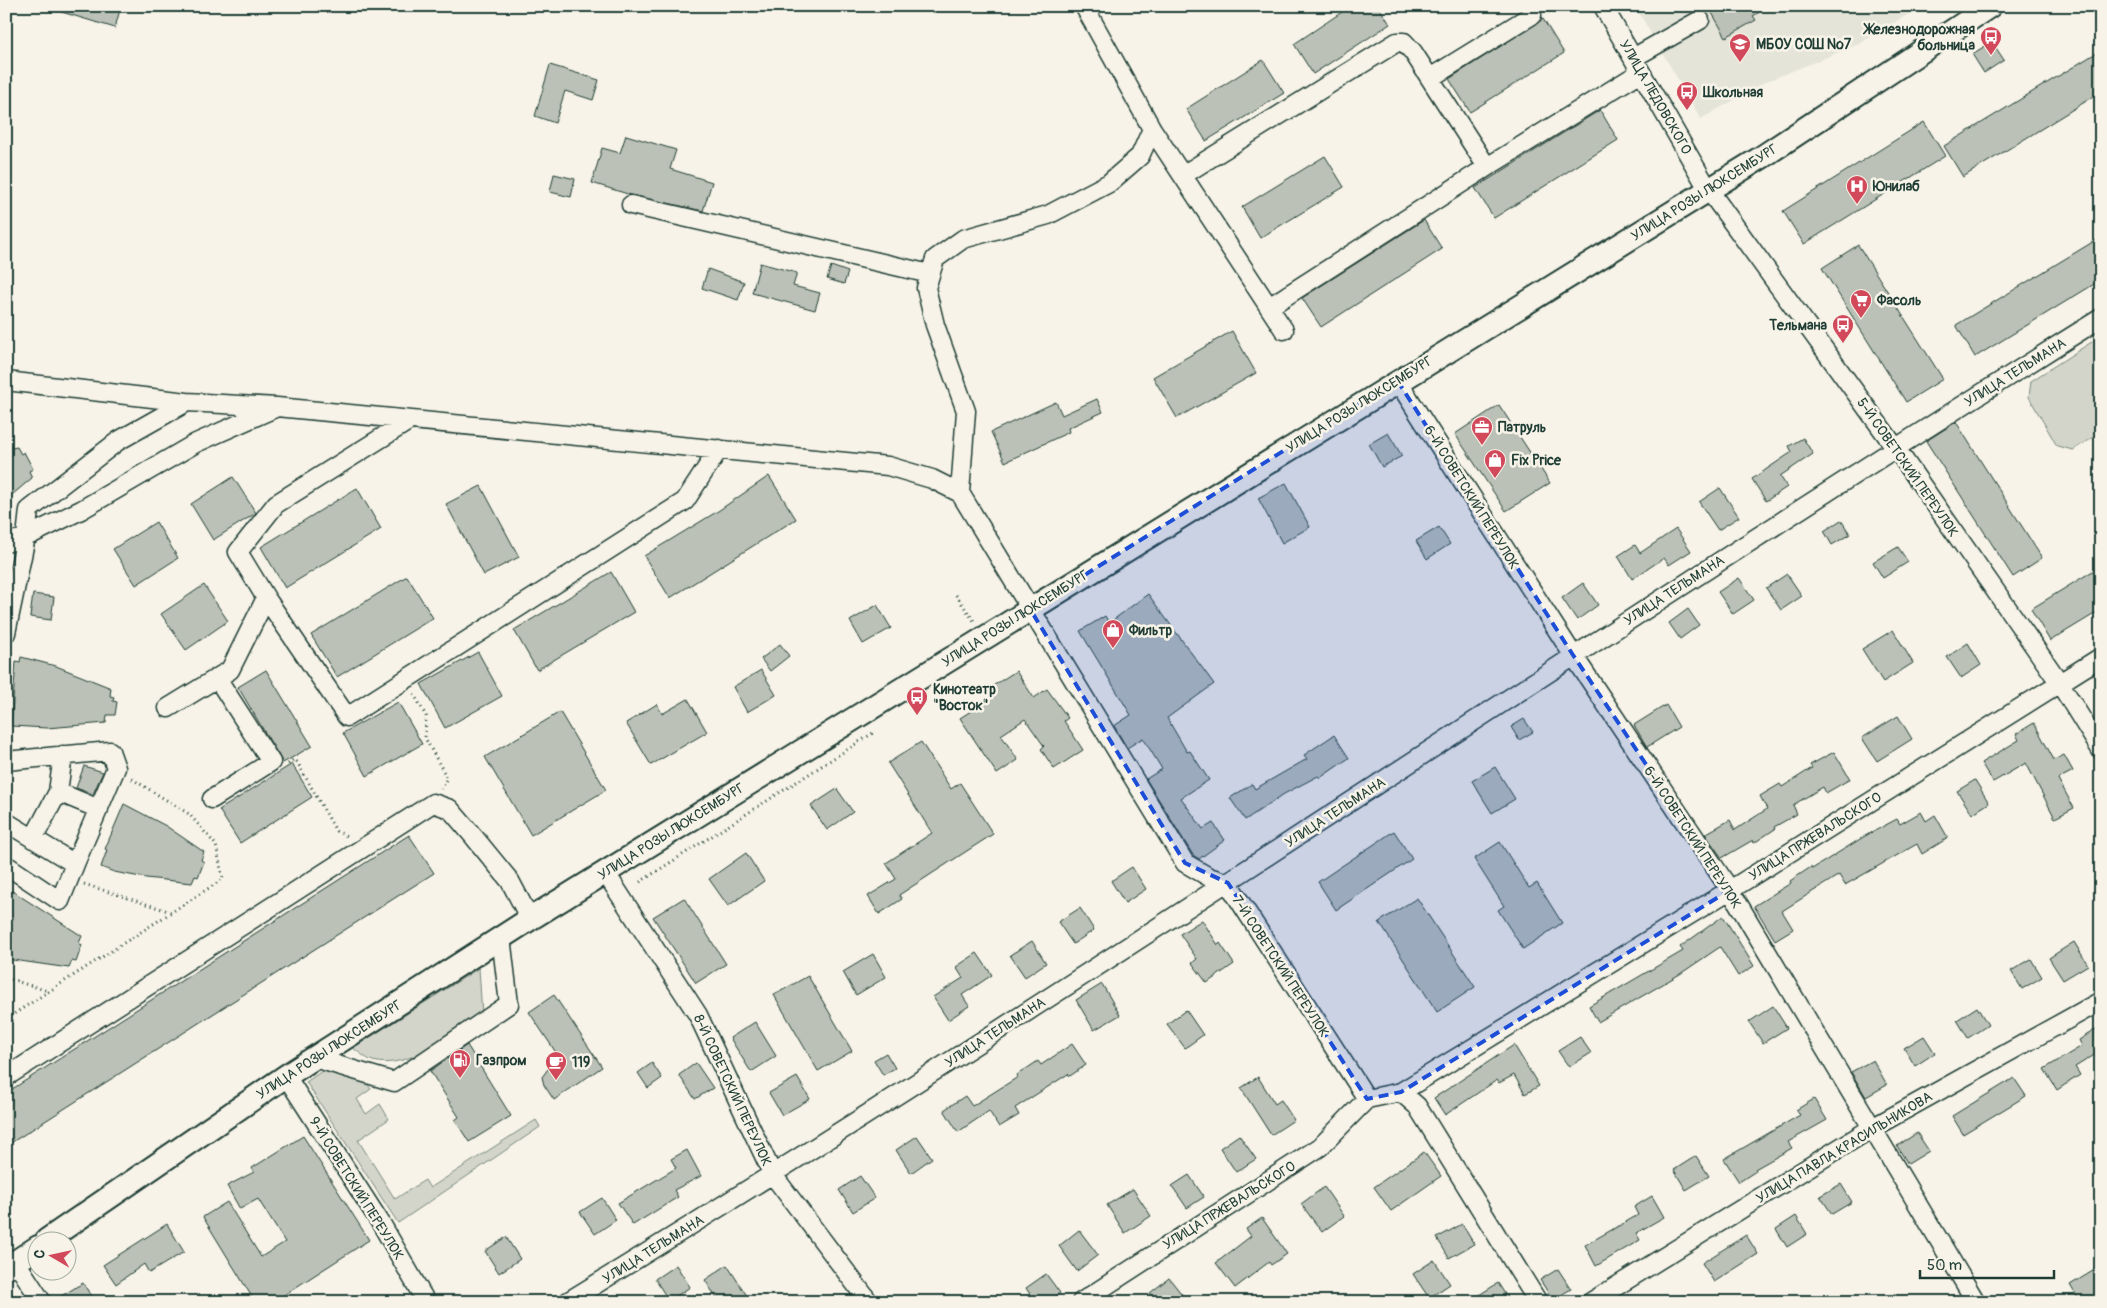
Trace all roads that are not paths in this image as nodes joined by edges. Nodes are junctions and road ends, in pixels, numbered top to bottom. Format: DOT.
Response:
graph roads {
  1 [pos="1084,6"];
  2 [pos="1603,6"];
  3 [pos="1990,6"];
  4 [pos="1532,15"];
  5 [pos="1700,20"];
  6 [pos="1637,65"];
  7 [pos="1430,78"];
  8 [pos="1152,129"];
  9 [pos="1487,167"];
  10 [pos="1183,175"];
  11 [pos="1708,189"];
  12 [pos="630,206"];
  13 [pos="930,274"];
  14 [pos="1269,307"];
  15 [pos="2101,318"];
  16 [pos="1284,330"];
  17 [pos="1397,380"];
  18 [pos="6,381"];
  19 [pos="187,402"];
  20 [pos="277,407"];
  21 [pos="410,420"];
  22 [pos="1895,447"];
  23 [pos="719,449"];
  24 [pos="960,493"];
  25 [pos="26,538"];
  26 [pos="6,543"];
  27 [pos="266,598"];
  28 [pos="1030,609"];
  29 [pos="6,633"];
  30 [pos="1573,656"];
  31 [pos="2101,657"];
  32 [pos="217,678"];
  33 [pos="2059,682"];
  34 [pos="168,708"];
  35 [pos="2101,750"];
  36 [pos="63,755"];
  37 [pos="6,762"];
  38 [pos="58,792"];
  39 [pos="212,799"];
  40 [pos="98,809"];
  41 [pos="6,822"];
  42 [pos="34,839"];
  43 [pos="6,865"];
  44 [pos="72,872"];
  45 [pos="605,872"];
  46 [pos="1228,883"];
  47 [pos="1730,890"];
  48 [pos="530,919"];
  49 [pos="501,937"];
  50 [pos="2101,1001"];
  51 [pos="314,1058"];
  52 [pos="286,1076"];
  53 [pos="6,1077"];
  54 [pos="1401,1092"];
  55 [pos="1367,1099"];
  56 [pos="1872,1128"];
  57 [pos="773,1175"];
  58 [pos="62,1230"];
  59 [pos="28,1254"];
  60 [pos="11,1265"];
  61 [pos="42,1302"];
  62 [pos="426,1302"];
  63 [pos="567,1302"];
  64 [pos="868,1302"];
  65 [pos="1081,1302"];
  66 [pos="1538,1302"];
  67 [pos="1591,1302"];
  68 [pos="1976,1302"];
  1 -- 8 [label="street"];
  2 -- 6 [label="street, УЛИЦА ЛЕДОВСКОГО"];
  3 -- 11 [label="main road, УЛИЦА РОЗЫ ЛЮКСЕМБУРГ"];
  4 -- 7 [label="street"];
  5 -- 6 [label="street"];
  6 -- 9 [label="street"];
  6 -- 11 [label="street, УЛИЦА ЛЕДОВСКОГО"];
  7 -- 9 [label="street"];
  7 -- 10 [label="street"];
  8 -- 10 [label="street"];
  8 -- 13 [label="street"];
  9 -- 14 [label="street"];
  10 -- 14 [label="street"];
  11 -- 17 [label="main road, УЛИЦА РОЗЫ ЛЮКСЕМБУРГ"];
  11 -- 22 [label="street, 5-Й СОВЕТСКИЙ ПЕРЕУЛОК"];
  12 -- 13 [label="street"];
  13 -- 24 [label="street"];
  14 -- 16 [label="street"];
  15 -- 22 [label="street, УЛИЦА ТЕЛЬМАНА"];
  17 -- 28 [label="main road, УЛИЦА РОЗЫ ЛЮКСЕМБУРГ"];
  17 -- 30 [label="street, 6-Й СОВЕТСКИЙ ПЕРЕУЛОК"];
  18 -- 19 [label="street"];
  19 -- 20 [label="street"];
  19 -- 25 [label="street"];
  20 -- 21 [label="street"];
  20 -- 25 [label="street"];
  21 -- 23 [label="street"];
  21 -- 27 [label="street"];
  22 -- 30 [label="street, УЛИЦА ТЕЛЬМАНА"];
  22 -- 33 [label="street, 5-Й СОВЕТСКИЙ ПЕРЕУЛОК"];
  23 -- 24 [label="street"];
  23 -- 27 [label="street"];
  24 -- 28 [label="street, 7-Й СОВЕТСКИЙ ПЕРЕУЛОК"];
  25 -- 26 [label="street"];
  25 -- 29 [label="street"];
  27 -- 32 [label="street"];
  28 -- 45 [label="main road, УЛИЦА РОЗЫ ЛЮКСЕМБУРГ"];
  28 -- 46 [label="street, 7-Й СОВЕТСКИЙ ПЕРЕУЛОК"];
  30 -- 46 [label="street, УЛИЦА ТЕЛЬМАНА"];
  30 -- 47 [label="street, 6-Й СОВЕТСКИЙ ПЕРЕУЛОК"];
  31 -- 33 [label="street, УЛИЦА ПРЖЕВАЛЬСКОГО"];
  32 -- 34 [label="street"];
  32 -- 39 [label="street"];
  33 -- 35 [label="street, 5-Й СОВЕТСКИЙ ПЕРЕУЛОК"];
  33 -- 47 [label="street, УЛИЦА ПРЖЕВАЛЬСКОГО"];
  36 -- 37 [label="street"];
  36 -- 38 [label="street"];
  36 -- 40 [label="street"];
  38 -- 40 [label="street"];
  38 -- 42 [label="street"];
  40 -- 44 [label="street"];
  41 -- 42 [label="street"];
  42 -- 44 [label="street"];
  43 -- 44 [label="street"];
  45 -- 48 [label="main road, УЛИЦА РОЗЫ ЛЮКСЕМБУРГ"];
  45 -- 57 [label="street, 8-Й СОВЕТСКИЙ ПЕРЕУЛОК"];
  46 -- 55 [label="street, 7-Й СОВЕТСКИЙ ПЕРЕУЛОК"];
  46 -- 57 [label="street, УЛИЦА ТЕЛЬМАНА"];
  47 -- 54 [label="street, УЛИЦА ПРЖЕВАЛЬСКОГО"];
  47 -- 56 [label="street, 6-Й СОВЕТСКИЙ ПЕРЕУЛОК"];
  48 -- 49 [label="main road, УЛИЦА РОЗЫ ЛЮКСЕМБУРГ"];
  48 -- 53 [label="street"];
  49 -- 51 [label="main road, УЛИЦА РОЗЫ ЛЮКСЕМБУРГ"];
  49 -- 51 [label="street"];
  50 -- 56 [label="street, УЛИЦА ПАВЛА КРАСИЛЬНИКОВА"];
  51 -- 52 [label="main road, УЛИЦА РОЗЫ ЛЮКСЕМБУРГ"];
  52 -- 58 [label="main road, УЛИЦА РОЗЫ ЛЮКСЕМБУРГ"];
  52 -- 62 [label="street, 9-Й СОВЕТСКИЙ ПЕРЕУЛОК"];
  54 -- 55 [label="street"];
  54 -- 66 [label="street"];
  55 -- 65 [label="street, УЛИЦА ПРЖЕВАЛЬСКОГО"];
  56 -- 67 [label="street, УЛИЦА ПАВЛА КРАСИЛЬНИКОВА"];
  56 -- 68 [label="street, 6-Й СОВЕТСКИЙ ПЕРЕУЛОК"];
  57 -- 63 [label="street, УЛИЦА ТЕЛЬМАНА"];
  57 -- 64 [label="street, 8-Й СОВЕТСКИЙ ПЕРЕУЛОК"];
  59 -- 60 [label="main road"];
  60 -- 61 [label="street"];
}
